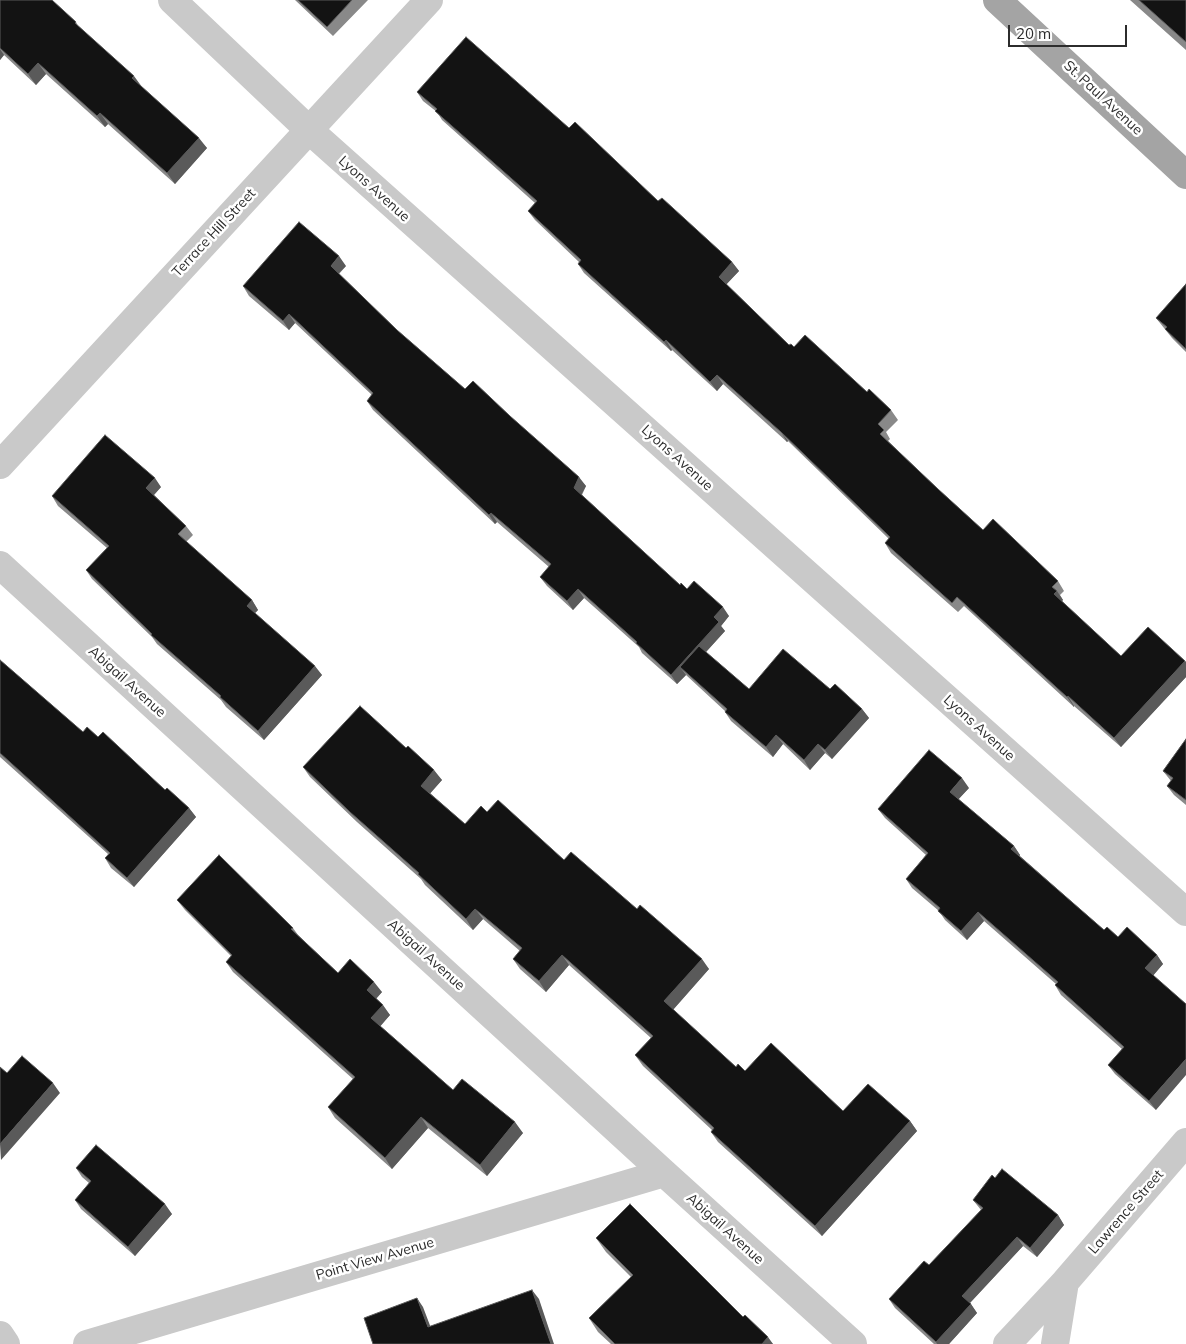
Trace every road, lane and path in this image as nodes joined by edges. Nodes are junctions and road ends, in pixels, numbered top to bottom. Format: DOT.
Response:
graph roads {
  1 [pos="172,0"];
  2 [pos="429,0"];
  3 [pos="997,0"];
  4 [pos="309,130"];
  5 [pos="1186,175"];
  6 [pos="0,465"];
  7 [pos="0,565"];
  8 [pos="1186,912"];
  9 [pos="1186,1142"];
  10 [pos="664,1173"];
  11 [pos="1065,1282"];
  12 [pos="0,1335"];
  13 [pos="6,1344"];
  14 [pos="87,1344"];
  15 [pos="853,1344"];
  16 [pos="1007,1344"];
  17 [pos="1055,1344"];
  1 -- 4 [label="street, Lyons Avenue"];
  2 -- 4 [label="street, Terrace Hill Street"];
  3 -- 5 [label="main road, St. Paul Avenue"];
  4 -- 6 [label="street, Terrace Hill Street"];
  4 -- 8 [label="street, Lyons Avenue"];
  7 -- 10 [label="street, Abigail Avenue"];
  9 -- 11 [label="street, Lawrence Street"];
  10 -- 14 [label="street, Point View Avenue"];
  10 -- 15 [label="street, Abigail Avenue"];
  11 -- 16 [label="street, Lawrence Street"];
  11 -- 17 [label="street"];
  12 -- 13 [label="street"];
}
